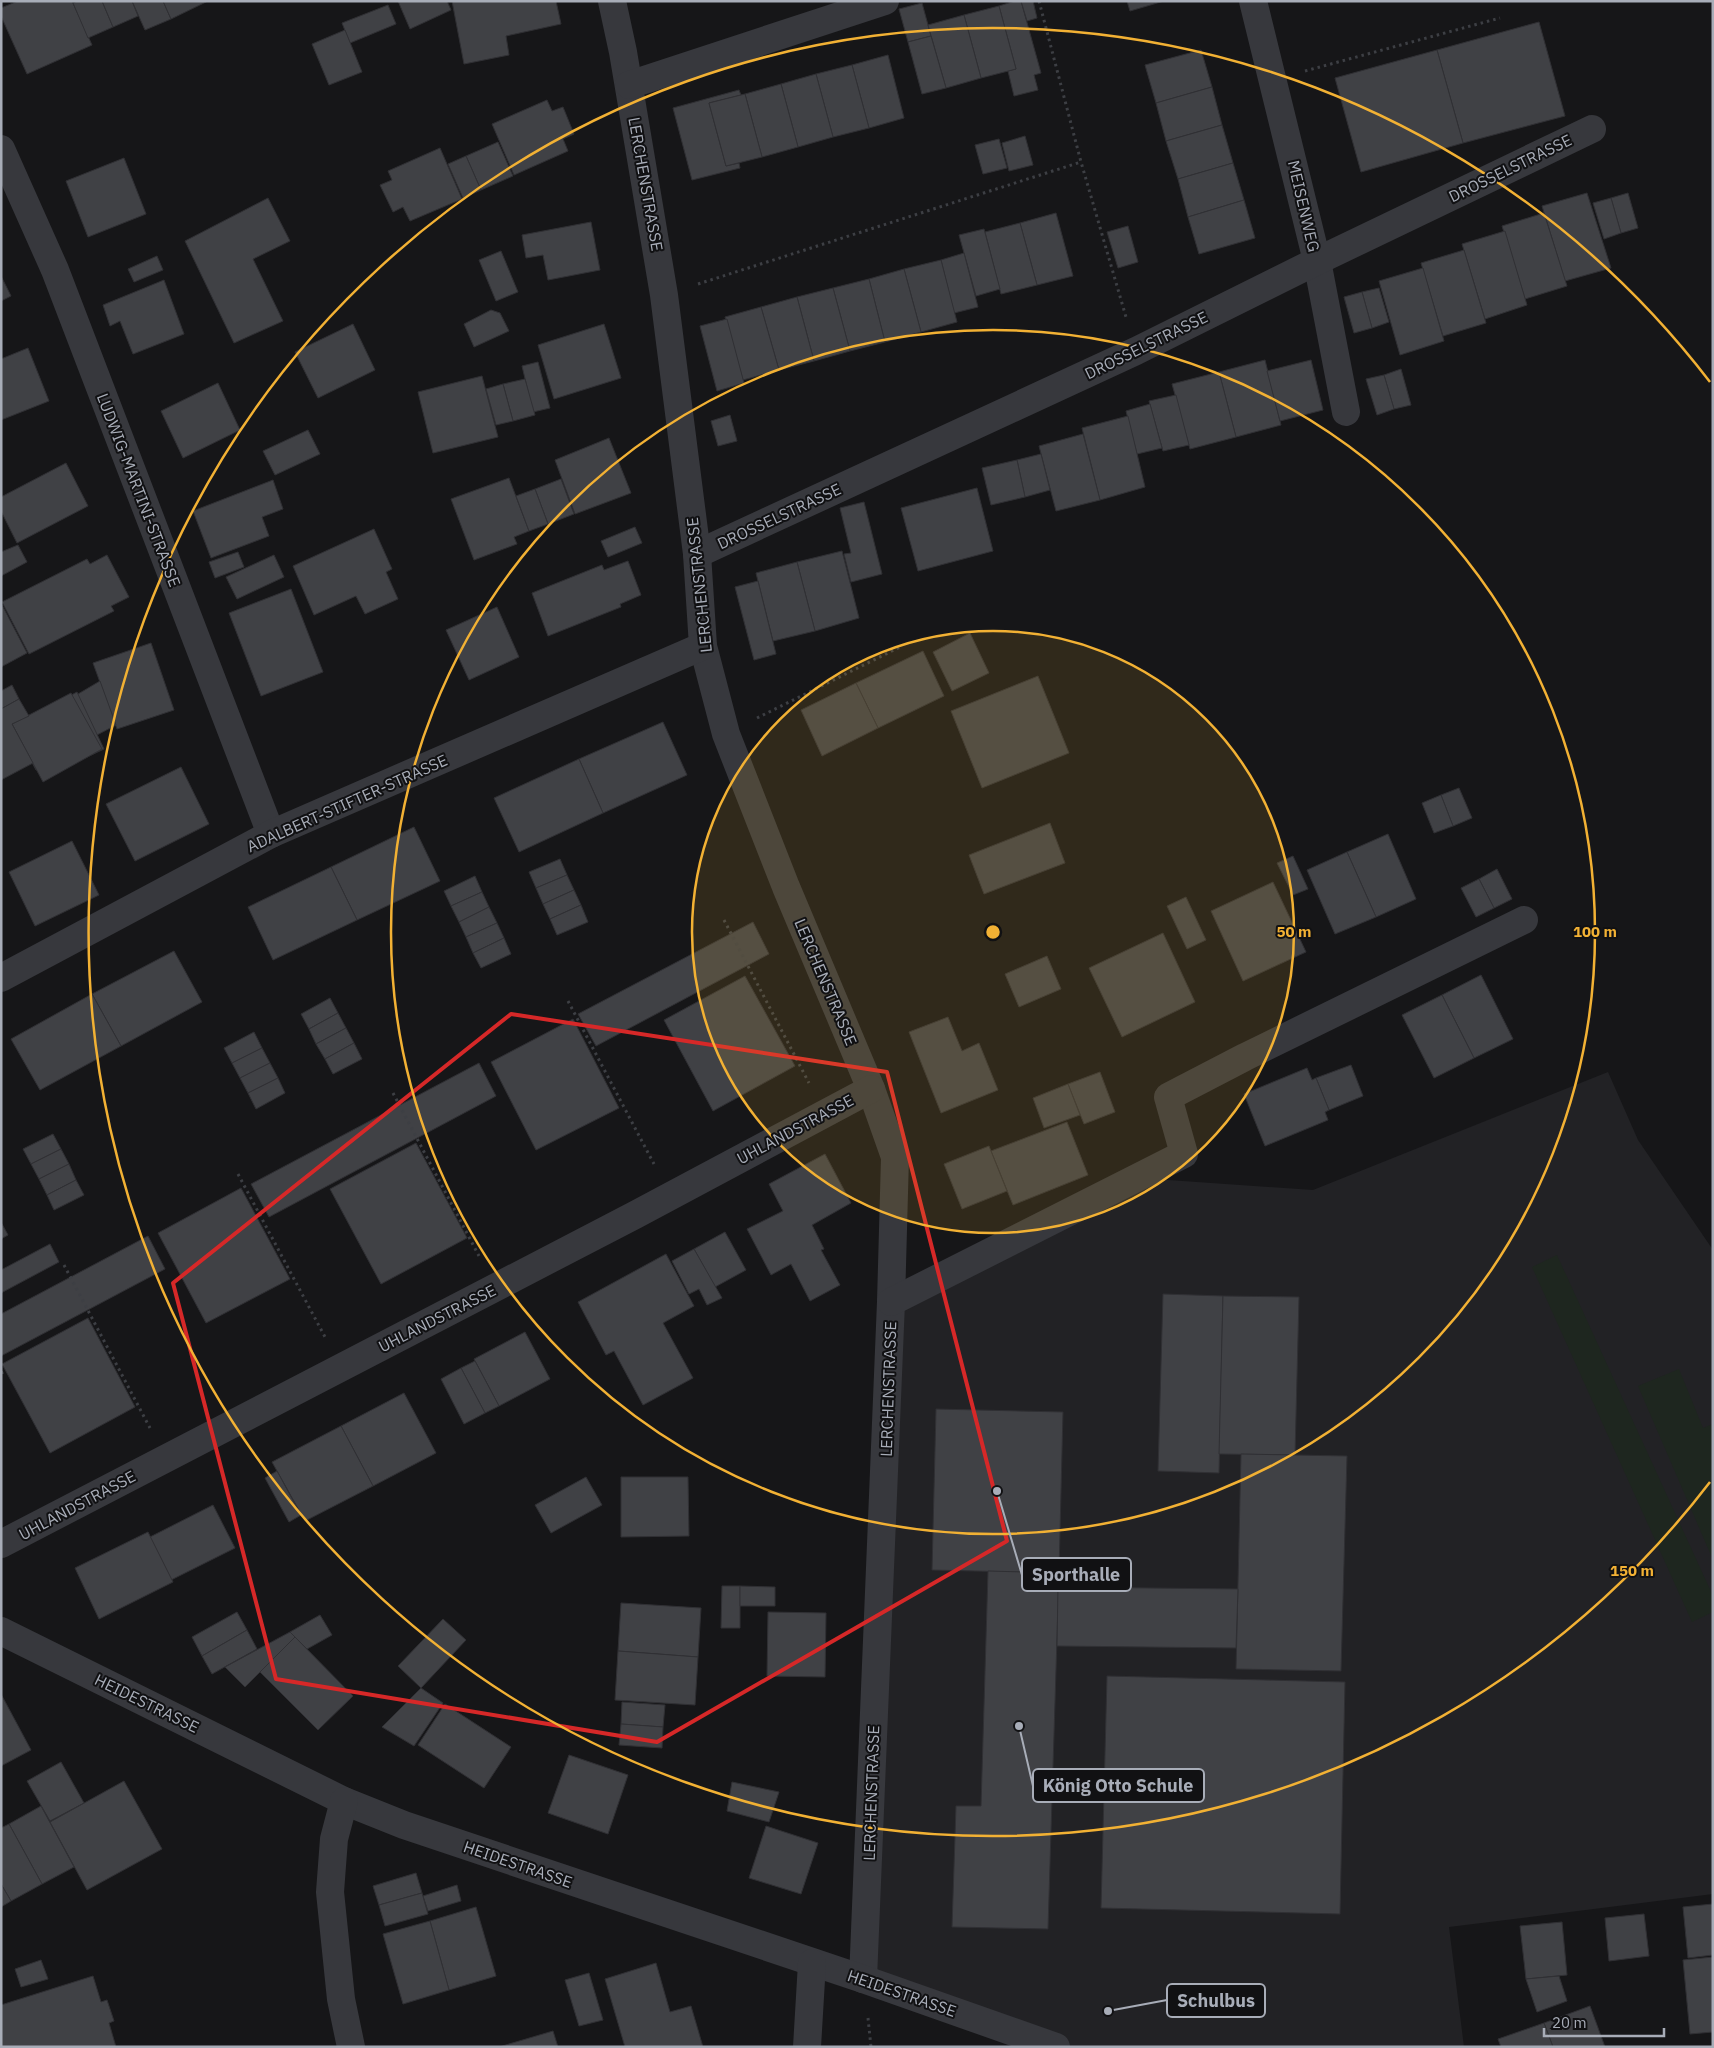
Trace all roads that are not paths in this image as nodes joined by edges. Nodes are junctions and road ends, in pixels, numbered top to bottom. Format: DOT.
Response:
graph roads {
  1 [pos="612,1"];
  2 [pos="886,1"];
  3 [pos="1253,1"];
  4 [pos="629,85"];
  5 [pos="1592,129"];
  6 [pos="1,149"];
  7 [pos="1317,261"];
  8 [pos="1346,412"];
  9 [pos="697,554"];
  10 [pos="702,646"];
  11 [pos="271,834"];
  12 [pos="1524,920"];
  13 [pos="1,978"];
  14 [pos="871,1089"];
  15 [pos="891,1302"];
  16 [pos="1,1544"];
  17 [pos="1,1630"];
  18 [pos="344,1801"];
  19 [pos="812,1963"];
  20 [pos="863,1979"];
  21 [pos="351,2047"];
  22 [pos="807,2047"];
  23 [pos="1056,2047"];
  1 -- 4 [label="street, LERCHENSTRASSE"];
  2 -- 4 [label="street"];
  3 -- 7 [label="street, MEISENWEG"];
  4 -- 9 [label="street, LERCHENSTRASSE"];
  5 -- 7 [label="street, DROSSELSTRASSE"];
  6 -- 11 [label="street, LUDWIG-MARTINI-STRASSE"];
  7 -- 8 [label="street, MEISENWEG"];
  7 -- 9 [label="street, DROSSELSTRASSE"];
  9 -- 10 [label="street, LERCHENSTRASSE"];
  10 -- 11 [label="street, ADALBERT-STIFTER-STRASSE"];
  10 -- 14 [label="street, LERCHENSTRASSE"];
  11 -- 13 [label="street, ADALBERT-STIFTER-STRASSE"];
  12 -- 15 [label="street"];
  14 -- 15 [label="street, LERCHENSTRASSE"];
  14 -- 16 [label="street, UHLANDSTRASSE"];
  15 -- 20 [label="street, LERCHENSTRASSE"];
  17 -- 18 [label="street, HEIDESTRASSE"];
  18 -- 19 [label="street, HEIDESTRASSE"];
  18 -- 21 [label="street"];
  19 -- 20 [label="street, HEIDESTRASSE"];
  19 -- 22 [label="street"];
  20 -- 23 [label="street, HEIDESTRASSE"];
}
